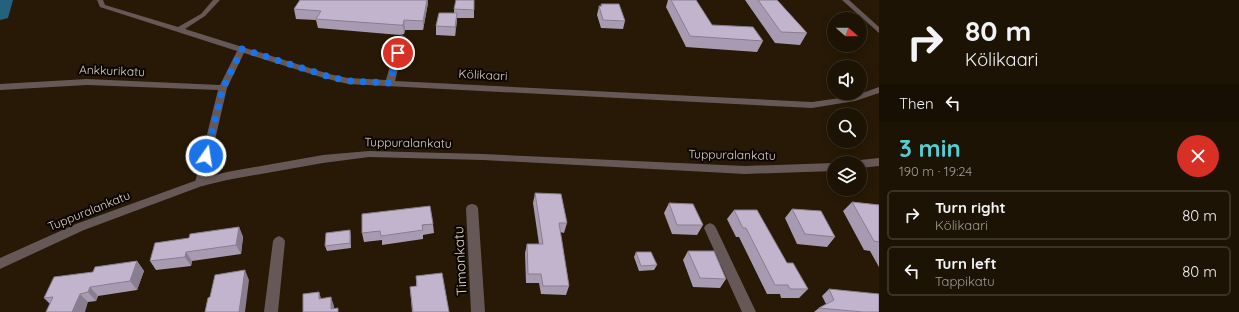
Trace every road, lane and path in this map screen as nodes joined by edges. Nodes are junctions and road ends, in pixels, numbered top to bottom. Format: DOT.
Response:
graph roads {
  1 [pos="100,0"];
  2 [pos="217,0"];
  3 [pos="845,0"];
  4 [pos="179,30"];
  5 [pos="879,32"];
  6 [pos="402,38"];
  7 [pos="242,49"];
  8 [pos="390,83"];
  9 [pos="0,87"];
  10 [pos="223,88"];
  11 [pos="879,90"];
  12 [pos="879,162"];
  13 [pos="867,163"];
  14 [pos="827,167"];
  15 [pos="200,183"];
  16 [pos="472,208"];
  17 [pos="710,228"];
  18 [pos="279,241"];
  19 [pos="0,264"];
  20 [pos="271,312"];
  21 [pos="478,312"];
  22 [pos="749,312"];
  1 -- 4 [label="street, Kölikaari"];
  2 -- 4 [label="street"];
  3 -- 5 [label="street"];
  4 -- 7 [label="street, Kölikaari"];
  6 -- 8 [label="street"];
  7 -- 8 [label="street, Kölikaari"];
  7 -- 10 [label="street"];
  8 -- 11 [label="street, Kölikaari"];
  9 -- 10 [label="street, Ankkurikatu"];
  10 -- 15 [label="street"];
  12 -- 13 [label="street"];
  14 -- 15 [label="street, Tuppuralankatu"];
  15 -- 19 [label="street, Tuppuralankatu"];
  16 -- 21 [label="street, Timonkatu"];
  17 -- 22 [label="street"];
  18 -- 20 [label="street"];
}
